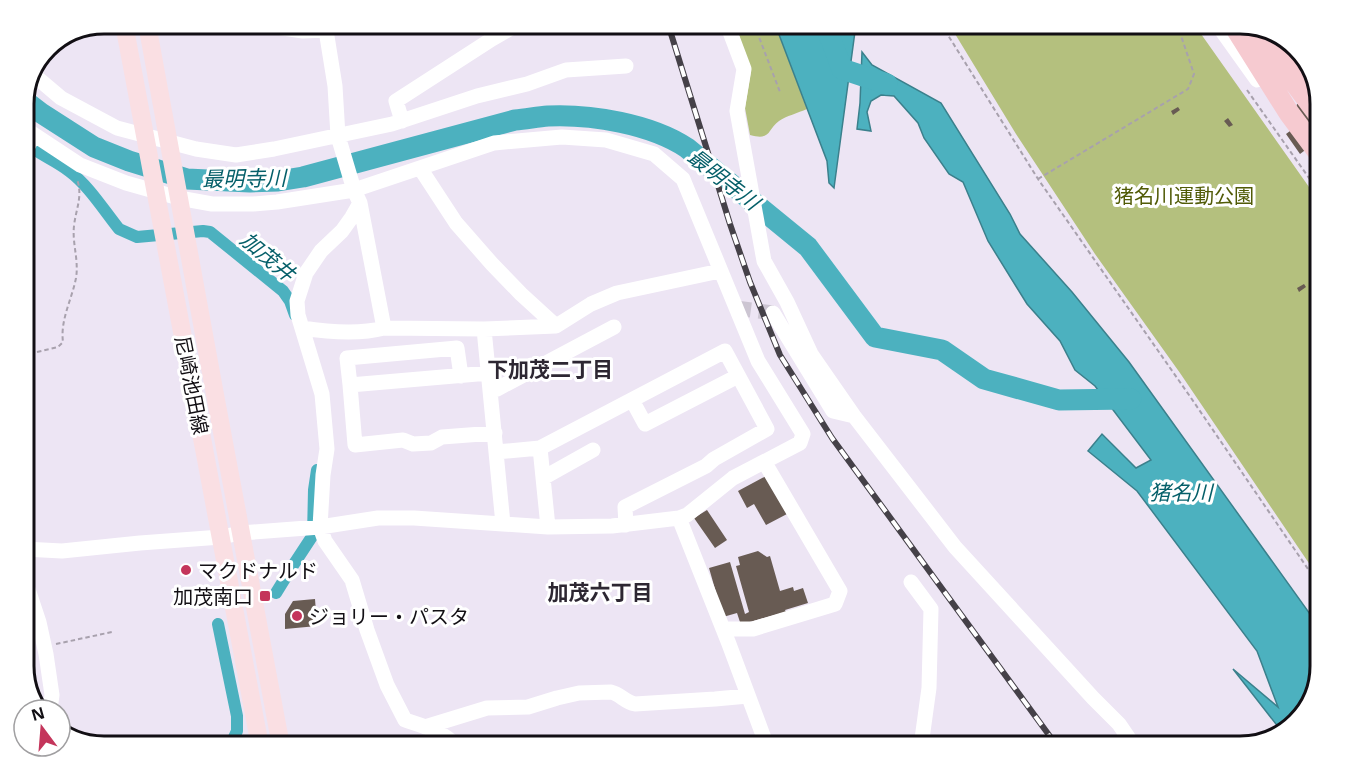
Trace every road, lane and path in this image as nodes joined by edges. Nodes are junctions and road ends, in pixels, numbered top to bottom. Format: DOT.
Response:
graph roads {
  1 [pos="126,35"];
  2 [pos="149,35"];
  3 [pos="326,35"];
  4 [pos="499,35"];
  5 [pos="731,35"];
  6 [pos="758,35"];
  7 [pos="948,35"];
  8 [pos="1181,35"];
  9 [pos="1225,35"];
  10 [pos="1240,35"];
  11 [pos="1261,38"];
  12 [pos="626,66"];
  13 [pos="40,80"];
  14 [pos="1308,88"];
  15 [pos="1247,91"];
  16 [pos="780,92"];
  17 [pos="1270,98"];
  18 [pos="1310,103"];
  19 [pos="1287,119"];
  20 [pos="402,121"];
  21 [pos="35,135"];
  22 [pos="146,138"];
  23 [pos="339,140"];
  24 [pos="170,144"];
  25 [pos="1310,146"];
  26 [pos="73,161"];
  27 [pos="420,168"];
  28 [pos="1038,179"];
  29 [pos="1310,180"];
  30 [pos="155,189"];
  31 [pos="355,193"];
  32 [pos="179,195"];
  33 [pos="720,271"];
  34 [pos="773,313"];
  35 [pos="556,326"];
  36 [pos="614,327"];
  37 [pos="302,328"];
  38 [pos="384,328"];
  39 [pos="484,329"];
  40 [pos="37,352"];
  41 [pos="758,361"];
  42 [pos="489,373"];
  43 [pos="737,374"];
  44 [pos="461,376"];
  45 [pos="350,385"];
  46 [pos="491,390"];
  47 [pos="632,400"];
  48 [pos="854,416"];
  49 [pos="495,433"];
  50 [pos="540,448"];
  51 [pos="593,450"];
  52 [pos="496,452"];
  53 [pos="765,463"];
  54 [pos="543,478"];
  55 [pos="679,518"];
  56 [pos="503,524"];
  57 [pos="626,525"];
  58 [pos="320,527"];
  59 [pos="548,527"];
  60 [pos="241,533"];
  61 [pos="221,537"];
  62 [pos="35,550"];
  63 [pos="1310,572"];
  64 [pos="910,582"];
  65 [pos="35,610"];
  66 [pos="723,629"];
  67 [pos="112,632"];
  68 [pos="44,646"];
  69 [pos="748,696"];
  70 [pos="52,698"];
  71 [pos="425,727"];
  72 [pos="259,736"];
  73 [pos="279,736"];
  74 [pos="445,736"];
  75 [pos="763,736"];
  76 [pos="922,736"];
  77 [pos="1127,736"];
  1 -- 22 [label="main road, 尼崎池田線"];
  2 -- 24 [label="main road, 尼崎池田線"];
  3 -- 23 [label="street"];
  4 -- 20 [label="street"];
  5 -- 48 [label="street"];
  6 -- 16 [label="path"];
  7 -- 28 [label="path"];
  8 -- 28 [label="path"];
  9 -- 17 [label="street"];
  10 -- 25 [label="highway"];
  11 -- 18 [label="highway"];
  12 -- 20 [label="street"];
  13 -- 22 [label="street"];
  14 -- 17 [label="street"];
  15 -- 29 [label="path"];
  17 -- 19 [label="street"];
  20 -- 23 [label="street"];
  21 -- 26 [label="street"];
  22 -- 24 [label="street"];
  22 -- 30 [label="main road, 尼崎池田線"];
  23 -- 24 [label="street"];
  23 -- 31 [label="street"];
  24 -- 32 [label="main road, 尼崎池田線"];
  26 -- 30 [label="street"];
  26 -- 40 [label="path"];
  27 -- 31 [label="street"];
  27 -- 33 [label="street"];
  27 -- 35 [label="street"];
  28 -- 63 [label="path"];
  30 -- 32 [label="street"];
  30 -- 61 [label="main road, 尼崎池田線"];
  31 -- 32 [label="street"];
  31 -- 37 [label="street"];
  31 -- 38 [label="street"];
  32 -- 60 [label="main road, 尼崎池田線"];
  33 -- 35 [label="street"];
  33 -- 41 [label="street"];
  34 -- 48 [label="street"];
  35 -- 39 [label="street"];
  36 -- 46 [label="street"];
  37 -- 38 [label="street"];
  37 -- 58 [label="street"];
  38 -- 39 [label="street"];
  39 -- 42 [label="street"];
  41 -- 43 [label="street"];
  41 -- 53 [label="street"];
  42 -- 44 [label="street"];
  42 -- 46 [label="street"];
  43 -- 47 [label="street"];
  43 -- 47 [label="street"];
  43 -- 57 [label="street"];
  44 -- 45 [label="street"];
  44 -- 45 [label="street"];
  45 -- 49 [label="street"];
  46 -- 49 [label="street"];
  47 -- 50 [label="street"];
  48 -- 77 [label="street"];
  49 -- 52 [label="street"];
  50 -- 52 [label="street"];
  50 -- 54 [label="street"];
  51 -- 54 [label="street"];
  52 -- 56 [label="street"];
  53 -- 55 [label="street"];
  53 -- 66 [label="street"];
  54 -- 59 [label="street"];
  55 -- 57 [label="street"];
  55 -- 66 [label="street"];
  56 -- 58 [label="street"];
  56 -- 59 [label="street"];
  57 -- 59 [label="street"];
  58 -- 60 [label="street"];
  58 -- 71 [label="street"];
  60 -- 61 [label="street"];
  60 -- 73 [label="main road, 尼崎池田線"];
  61 -- 62 [label="street"];
  61 -- 72 [label="main road, 尼崎池田線"];
  64 -- 76 [label="street"];
  65 -- 68 [label="street"];
  66 -- 69 [label="street"];
  67 -- 68 [label="path"];
  68 -- 70 [label="street"];
  69 -- 71 [label="street"];
  69 -- 75 [label="street"];
  71 -- 74 [label="street"];
}
